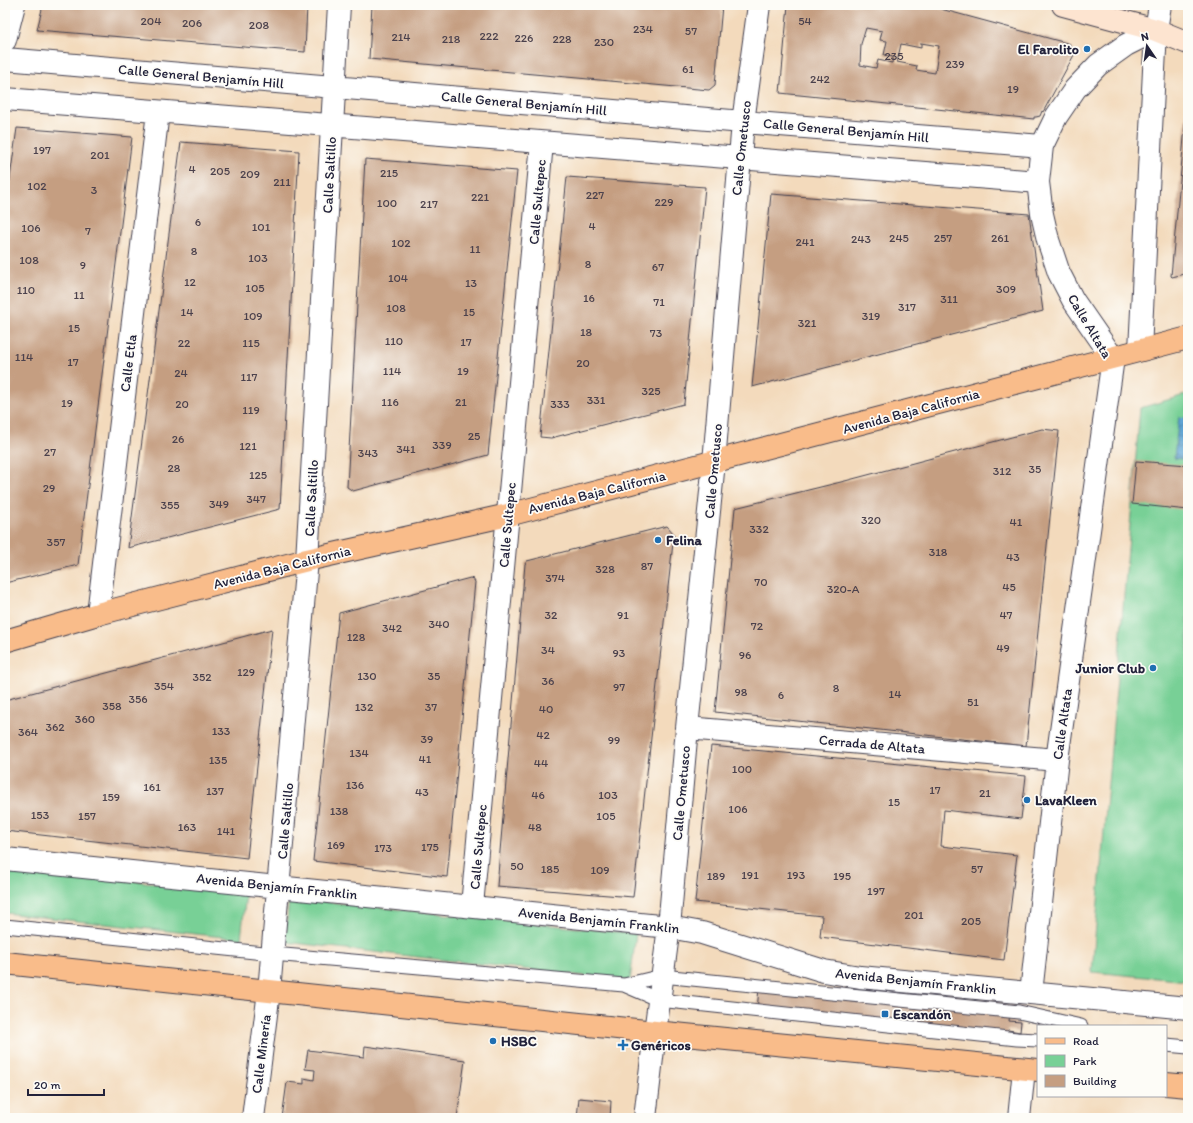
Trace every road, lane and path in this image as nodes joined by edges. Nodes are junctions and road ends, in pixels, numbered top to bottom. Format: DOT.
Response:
graph roads {
  1 [pos="14,5"];
  2 [pos="339,5"];
  3 [pos="759,5"];
  4 [pos="1063,5"];
  5 [pos="1160,5"];
  6 [pos="1156,30"];
  7 [pos="5,40"];
  8 [pos="1188,43"];
  9 [pos="5,60"];
  10 [pos="334,87"];
  11 [pos="5,99"];
  12 [pos="158,112"];
  13 [pos="743,122"];
  14 [pos="332,126"];
  15 [pos="542,143"];
  16 [pos="1042,146"];
  17 [pos="740,158"];
  18 [pos="1038,182"];
  19 [pos="1188,338"];
  20 [pos="1140,350"];
  21 [pos="1113,358"];
  22 [pos="714,462"];
  23 [pos="508,516"];
  24 [pos="307,560"];
  25 [pos="98,614"];
  26 [pos="5,641"];
  27 [pos="686,728"];
  28 [pos="1057,760"];
  29 [pos="5,859"];
  30 [pos="279,886"];
  31 [pos="472,906"];
  32 [pos="5,926"];
  33 [pos="669,927"];
  34 [pos="273,954"];
  35 [pos="5,963"];
  36 [pos="662,976"];
  37 [pos="624,985"];
  38 [pos="269,991"];
  39 [pos="1031,993"];
  40 [pos="659,1000"];
  41 [pos="1188,1008"];
  42 [pos="1076,1025"];
  43 [pos="655,1032"];
  44 [pos="1037,1040"];
  45 [pos="1167,1045"];
  46 [pos="1188,1047"];
  47 [pos="1031,1070"];
  48 [pos="1167,1084"];
  49 [pos="1188,1086"];
  50 [pos="253,1118"];
  51 [pos="645,1118"];
  52 [pos="1019,1118"];
  1 -- 7 [label="street"];
  2 -- 10 [label="street, Calle Saltillo"];
  3 -- 13 [label="street, Calle Ometusco"];
  4 -- 6 [label="main road"];
  5 -- 6 [label="street"];
  6 -- 8 [label="main road"];
  6 -- 16 [label="street, Calle Altata"];
  6 -- 20 [label="street"];
  9 -- 10 [label="street, Calle General Benjamín Hill"];
  10 -- 13 [label="street, Calle General Benjamín Hill"];
  10 -- 14 [label="street, Calle Saltillo"];
  11 -- 12 [label="street"];
  12 -- 14 [label="street"];
  12 -- 25 [label="street, Calle Etla"];
  13 -- 16 [label="street, Calle General Benjamín Hill"];
  13 -- 17 [label="street, Calle Ometusco"];
  14 -- 15 [label="street"];
  14 -- 24 [label="street, Calle Saltillo"];
  15 -- 17 [label="street"];
  15 -- 23 [label="street, Calle Sultepec"];
  16 -- 18 [label="street, Calle Altata"];
  17 -- 18 [label="street"];
  17 -- 22 [label="street, Calle Ometusco"];
  18 -- 21 [label="street, Calle Altata"];
  19 -- 20 [label="main road, Avenida Baja California"];
  20 -- 21 [label="main road, Avenida Baja California"];
  21 -- 22 [label="main road, Avenida Baja California"];
  21 -- 28 [label="street, Calle Altata"];
  22 -- 23 [label="main road, Avenida Baja California"];
  22 -- 27 [label="street, Calle Ometusco"];
  23 -- 24 [label="main road, Avenida Baja California"];
  23 -- 31 [label="street, Calle Sultepec"];
  24 -- 25 [label="main road, Avenida Baja California"];
  24 -- 30 [label="street, Calle Saltillo"];
  25 -- 26 [label="main road, Avenida Baja California"];
  27 -- 28 [label="street, Cerrada de Altata"];
  27 -- 33 [label="street, Calle Ometusco"];
  28 -- 39 [label="street, Calle Altata"];
  29 -- 30 [label="street, Avenida Benjamín Franklin"];
  30 -- 31 [label="street, Avenida Benjamín Franklin"];
  30 -- 34 [label="street, Calle Saltillo"];
  31 -- 33 [label="street, Avenida Benjamín Franklin"];
  32 -- 34 [label="lane"];
  33 -- 36 [label="street, Calle Ometusco"];
  33 -- 39 [label="street, Avenida Benjamín Franklin"];
  34 -- 37 [label="lane"];
  34 -- 38 [label="street, Calle Saltillo"];
  35 -- 38 [label="main road"];
  36 -- 37 [label="lane"];
  36 -- 40 [label="street, Calle Ometusco"];
  36 -- 42 [label="lane"];
  37 -- 40 [label="lane"];
  38 -- 43 [label="main road"];
  38 -- 50 [label="street, Calle Minería"];
  39 -- 41 [label="street, Avenida Benjamín Franklin"];
  40 -- 43 [label="street, Calle Ometusco"];
  40 -- 44 [label="lane"];
  43 -- 47 [label="main road"];
  43 -- 51 [label="street, Calle Ometusco"];
  45 -- 46 [label="lane"];
  47 -- 52 [label="street"];
  48 -- 49 [label="main road"];
}
